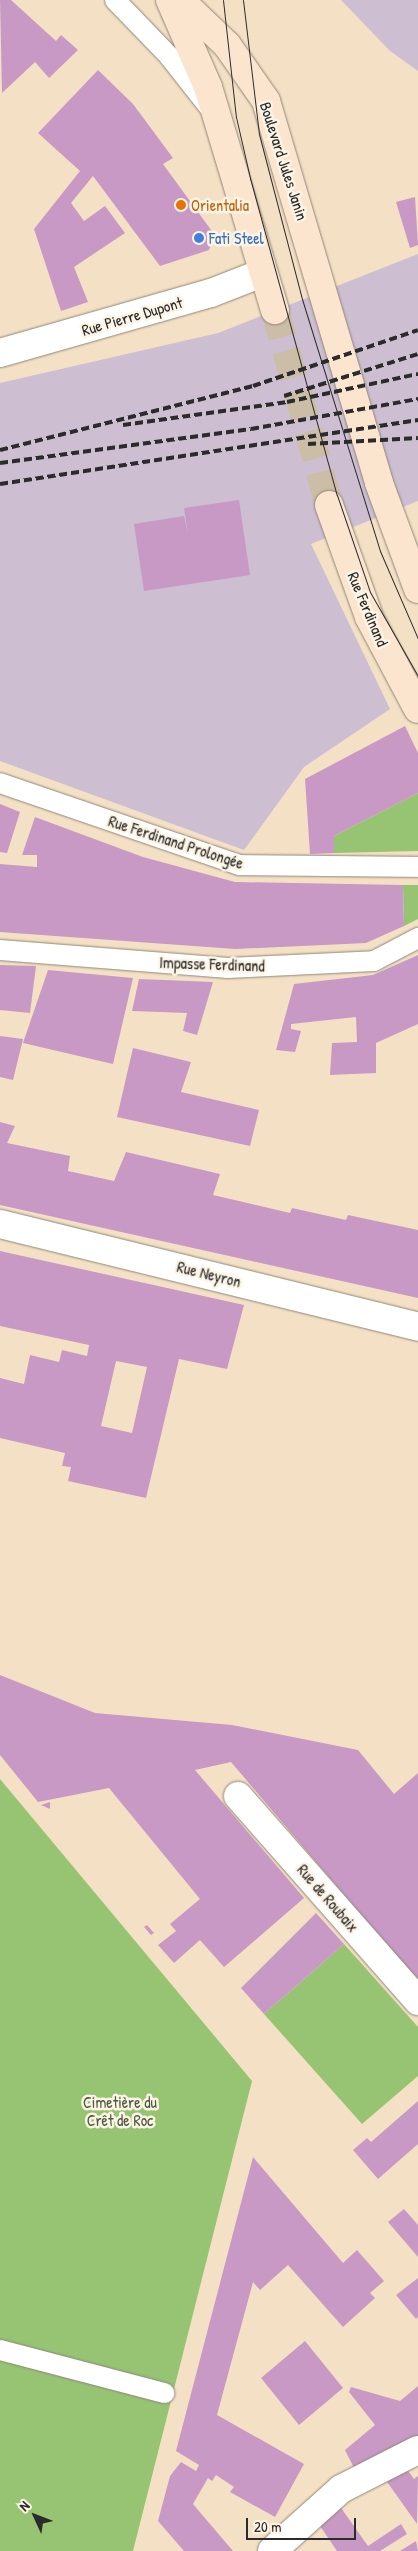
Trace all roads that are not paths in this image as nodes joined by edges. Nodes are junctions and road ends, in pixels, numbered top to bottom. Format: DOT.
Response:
graph roads {
  1 [pos="115,0"];
  2 [pos="170,0"];
  3 [pos="180,0"];
  4 [pos="216,117"];
  5 [pos="262,273"];
  6 [pos="275,310"];
  7 [pos="0,353"];
  8 [pos="329,505"];
  9 [pos="418,589"];
  10 [pos="418,708"];
  11 [pos="0,783"];
  12 [pos="418,867"];
  13 [pos="418,938"];
  14 [pos="0,950"];
  15 [pos="0,1224"];
  16 [pos="418,1327"];
  17 [pos="238,1796"];
  18 [pos="418,2001"];
  19 [pos="0,2350"];
  20 [pos="164,2393"];
  21 [pos="418,2450"];
  22 [pos="272,2551"];
  1 -- 4 [label="lane"];
  2 -- 4 [label="main road"];
  3 -- 9 [label="main road, Boulevard Jules Janin"];
  4 -- 5 [label="main road"];
  5 -- 6 [label="main road"];
  5 -- 7 [label="street, Rue Pierre Dupont"];
  8 -- 10 [label="main road, Rue Ferdinand"];
  11 -- 12 [label="lane, Rue Ferdinand Prolongée"];
  13 -- 14 [label="lane, Impasse Ferdinand"];
  15 -- 16 [label="street, Rue Neyron"];
  17 -- 18 [label="street, Rue de Roubaix"];
  19 -- 20 [label="lane"];
  21 -- 22 [label="street"];
}
